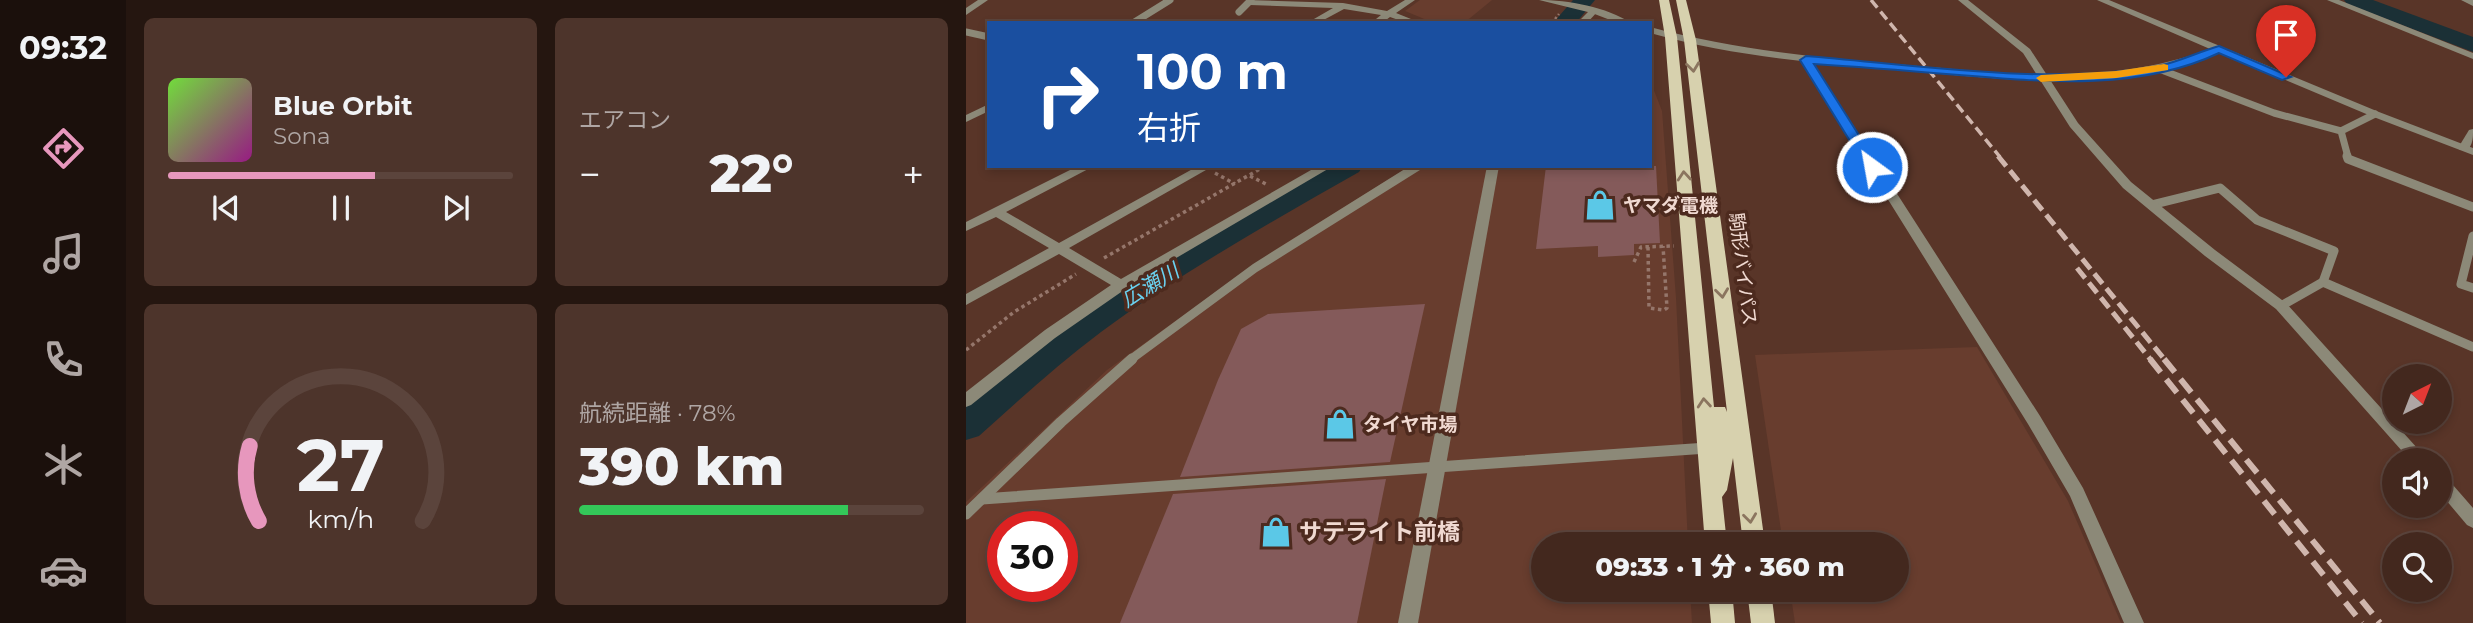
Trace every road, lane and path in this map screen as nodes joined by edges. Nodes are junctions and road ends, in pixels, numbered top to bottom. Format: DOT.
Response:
graph roads {
  1 [pos="976,0"];
  2 [pos="983,0"];
  3 [pos="1170,0"];
  4 [pos="1411,0"];
  5 [pos="1543,0"];
  6 [pos="1664,0"];
  7 [pos="1681,0"];
  8 [pos="1962,0"];
  9 [pos="2103,0"];
  10 [pos="2331,0"];
  11 [pos="2465,0"];
  12 [pos="1250,1"];
  13 [pos="2473,3"];
  14 [pos="1344,5"];
  15 [pos="1590,11"];
  16 [pos="966,12"];
  17 [pos="1239,12"];
  18 [pos="1391,13"];
  19 [pos="1136,21"];
  20 [pos="1315,21"];
  21 [pos="1378,21"];
  22 [pos="1412,21"];
  23 [pos="1582,21"];
  24 [pos="1621,21"];
  25 [pos="1652,31"];
  26 [pos="966,32"];
  27 [pos="987,37"];
  28 [pos="1671,37"];
  29 [pos="1690,40"];
  30 [pos="2219,49"];
  31 [pos="2473,56"];
  32 [pos="1806,60"];
  33 [pos="2159,69"];
  34 [pos="2043,78"];
  35 [pos="987,108"];
  36 [pos="2375,114"];
  37 [pos="966,119"];
  38 [pos="2341,131"];
  39 [pos="2473,132"];
  40 [pos="2468,150"];
  41 [pos="1084,168"];
  42 [pos="1204,168"];
  43 [pos="1208,168"];
  44 [pos="1262,168"];
  45 [pos="1324,168"];
  46 [pos="1415,168"];
  47 [pos="1493,168"];
  48 [pos="1235,184"];
  49 [pos="2151,205"];
  50 [pos="2473,207"];
  51 [pos="997,212"];
  52 [pos="966,227"];
  53 [pos="2473,236"];
  54 [pos="1663,246"];
  55 [pos="1676,246"];
  56 [pos="1648,247"];
  57 [pos="1055,249"];
  58 [pos="1634,262"];
  59 [pos="1088,267"];
  60 [pos="2323,282"];
  61 [pos="1121,285"];
  62 [pos="2473,288"];
  63 [pos="966,300"];
  64 [pos="2281,306"];
  65 [pos="2473,347"];
  66 [pos="966,350"];
  67 [pos="966,401"];
  68 [pos="1718,413"];
  69 [pos="1707,448"];
  70 [pos="2409,448"];
  71 [pos="1437,467"];
  72 [pos="2452,496"];
  73 [pos="982,499"];
  74 [pos="1712,503"];
  75 [pos="966,514"];
  76 [pos="2473,520"];
  77 [pos="1715,532"];
  78 [pos="1752,532"];
  79 [pos="1721,602"];
  80 [pos="1760,602"];
  81 [pos="1409,623"];
  82 [pos="1723,623"];
  83 [pos="1763,623"];
  84 [pos="2134,623"];
  1 -- 2 [label="street"];
  2 -- 16 [label="street"];
  3 -- 19 [label="lane"];
  4 -- 18 [label="street"];
  5 -- 15 [label="street"];
  6 -- 28 [label="main road"];
  7 -- 29 [label="main road, 駒形バイパス"];
  8 -- 34 [label="street"];
  9 -- 30 [label="street"];
  10 -- 31 [label="street"];
  11 -- 13 [label="street"];
  12 -- 14 [label="street"];
  12 -- 17 [label="lane"];
  14 -- 18 [label="street"];
  14 -- 20 [label="street"];
  15 -- 23 [label="street"];
  15 -- 24 [label="street"];
  18 -- 21 [label="street"];
  18 -- 22 [label="street"];
  25 -- 28 [label="street"];
  26 -- 27 [label="lane"];
  28 -- 29 [label="street"];
  69 -- 28 [label="main road, one-way"];
  29 -- 32 [label="street"];
  29 -- 78 [label="main road, 駒形バイパス, one-way"];
  30 -- 33 [label="street"];
  30 -- 36 [label="street"];
  32 -- 34 [label="street"];
  32 -- 84 [label="street"];
  33 -- 34 [label="street"];
  33 -- 38 [label="lane"];
  34 -- 49 [label="street"];
  35 -- 37 [label="street"];
  36 -- 38 [label="lane"];
  36 -- 40 [label="street"];
  38 -- 50 [label="lane"];
  39 -- 40 [label="street"];
  41 -- 51 [label="street"];
  42 -- 57 [label="street"];
  43 -- 48 [label="path"];
  44 -- 48 [label="path"];
  45 -- 61 [label="street"];
  46 -- 73 [label="lane"];
  47 -- 71 [label="street"];
  48 -- 59 [label="path"];
  49 -- 60 [label="lane"];
  49 -- 64 [label="street"];
  51 -- 52 [label="street"];
  51 -- 57 [label="street"];
  53 -- 62 [label="lane"];
  54 -- 55 [label="path"];
  54 -- 56 [label="path"];
  54 -- 56 [label="path"];
  56 -- 58 [label="path"];
  57 -- 59 [label="street"];
  57 -- 63 [label="street"];
  59 -- 61 [label="street"];
  59 -- 66 [label="path"];
  60 -- 64 [label="lane"];
  60 -- 65 [label="lane"];
  61 -- 67 [label="street"];
  64 -- 70 [label="street"];
  68 -- 74 [label="main road"];
  69 -- 71 [label="lane"];
  69 -- 74 [label="main road"];
  71 -- 73 [label="lane"];
  71 -- 81 [label="street"];
  72 -- 76 [label="street"];
  73 -- 75 [label="lane"];
  74 -- 77 [label="main road"];
  79 -- 82 [label="main road"];
  80 -- 83 [label="main road"];
}
